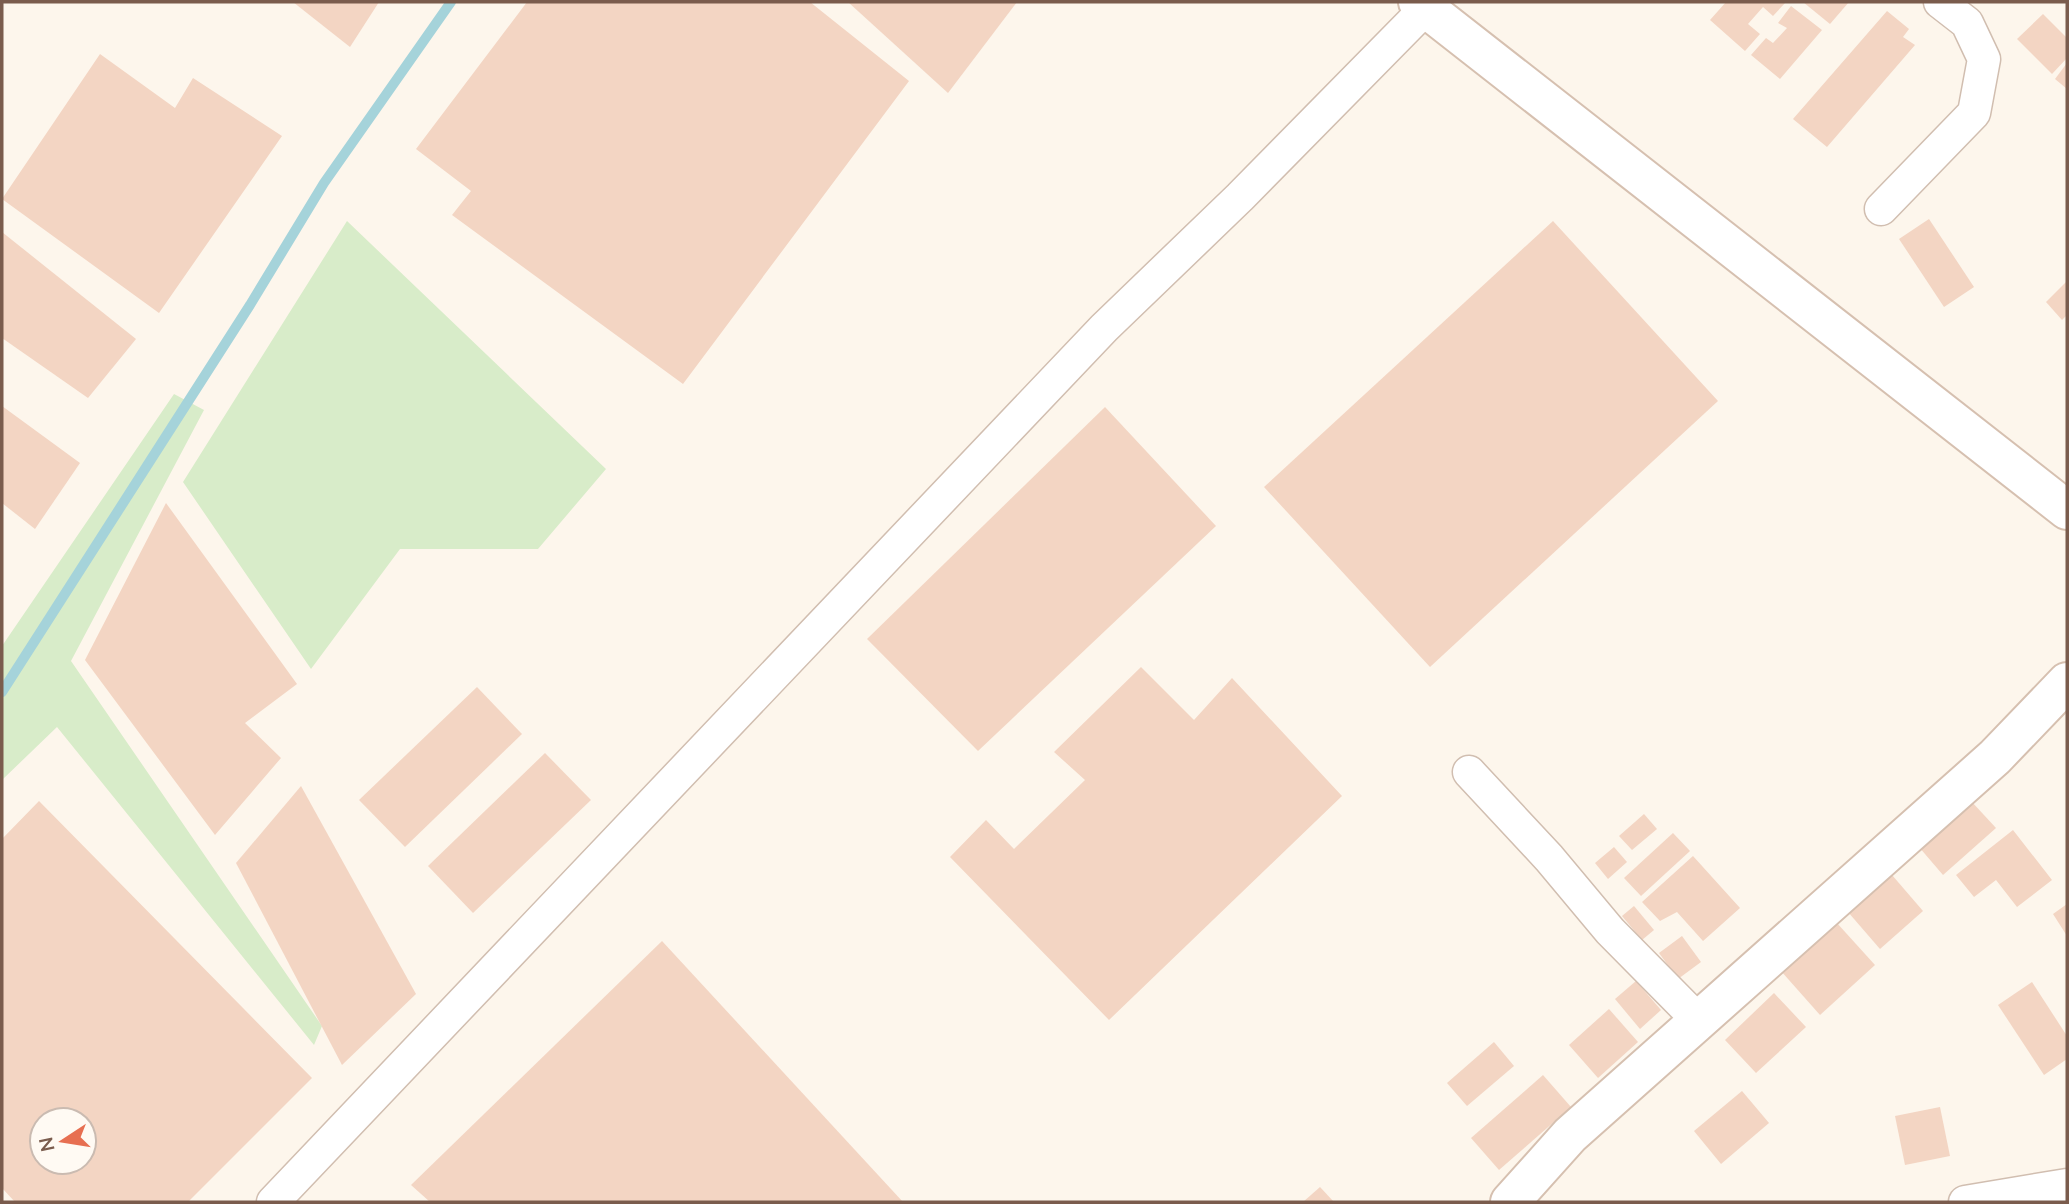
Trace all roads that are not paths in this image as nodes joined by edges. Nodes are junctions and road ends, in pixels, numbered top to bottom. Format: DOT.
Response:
graph roads {
  1 [pos="1426,4"];
  2 [pos="1956,6"];
  3 [pos="1881,209"];
  4 [pos="2067,510"];
  5 [pos="2067,682"];
  6 [pos="1469,772"];
  7 [pos="1699,1021"];
  8 [pos="2067,1185"];
  9 [pos="273,1202"];
  10 [pos="1510,1202"];
  11 [pos="1965,1202"];
  1 -- 4 [label="street"];
  1 -- 9 [label="street"];
  2 -- 3 [label="street"];
  5 -- 7 [label="street"];
  6 -- 7 [label="street"];
  7 -- 10 [label="street"];
  8 -- 11 [label="street"];
}
